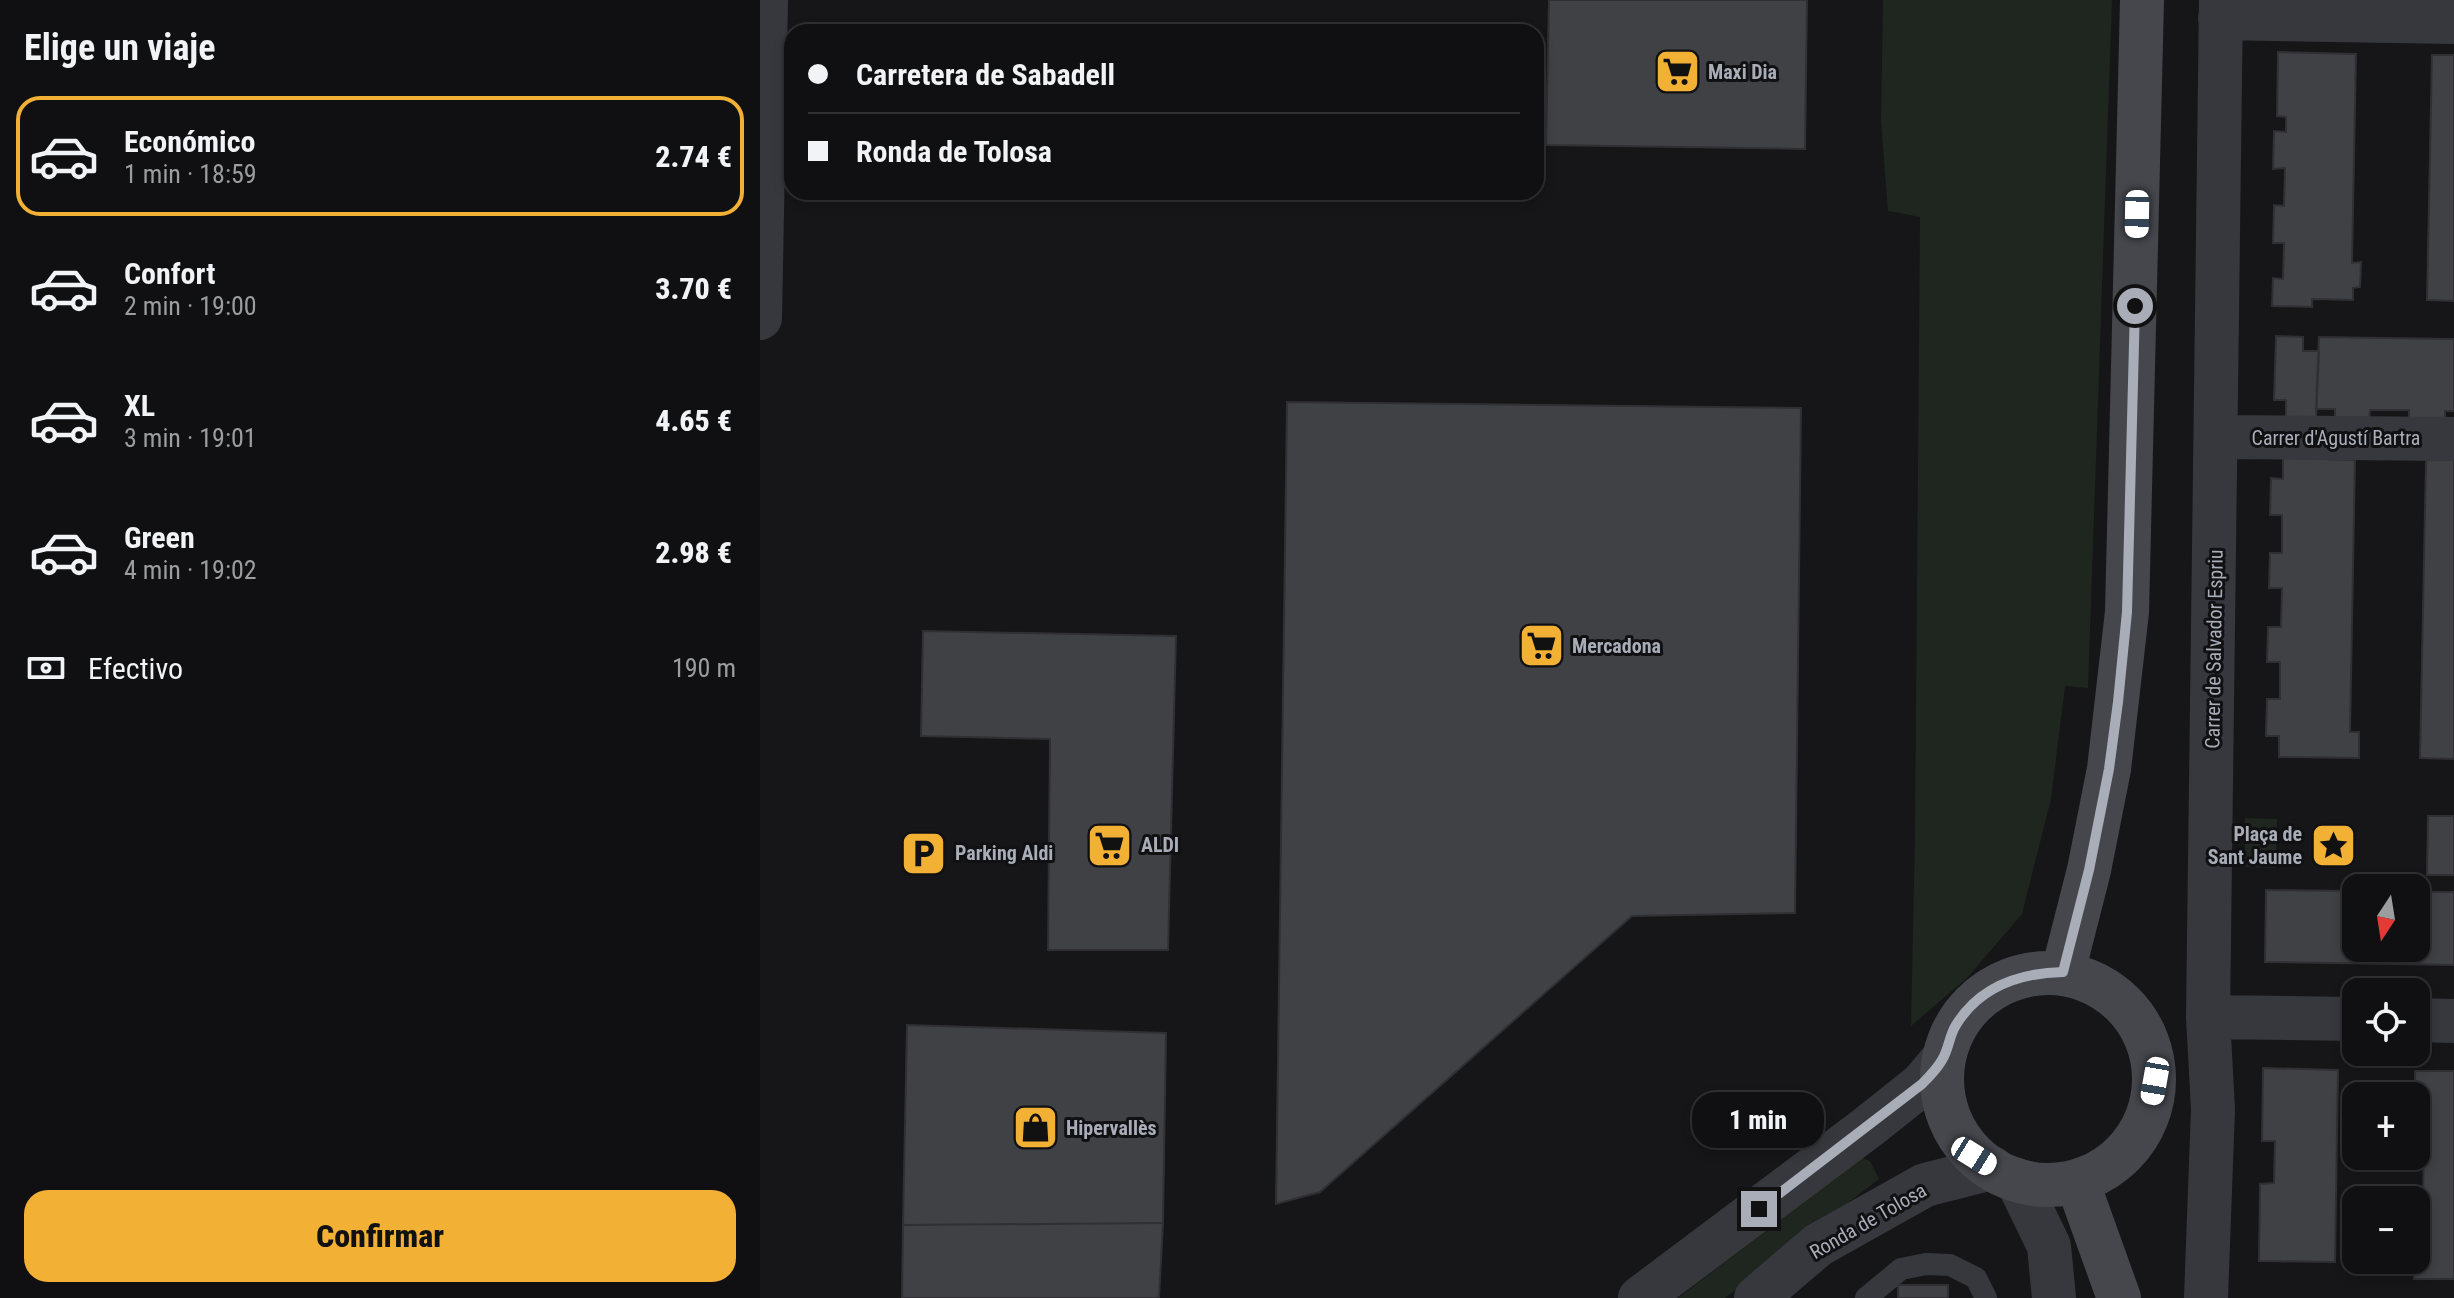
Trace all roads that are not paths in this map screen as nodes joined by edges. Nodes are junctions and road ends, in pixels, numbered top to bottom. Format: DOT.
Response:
graph roads {
  1 [pos="766,0"];
  2 [pos="2142,0"];
  3 [pos="2221,9"];
  4 [pos="2454,22"];
  5 [pos="760,318"];
  6 [pos="2217,437"];
  7 [pos="2454,439"];
  8 [pos="2063,972"];
  9 [pos="2208,1017"];
  10 [pos="2342,1019"];
  11 [pos="2430,1020"];
  12 [pos="2454,1021"];
  13 [pos="1943,1059"];
  14 [pos="2005,1174"];
  15 [pos="2077,1181"];
  16 [pos="1640,1298"];
  17 [pos="1756,1298"];
  18 [pos="1866,1298"];
  19 [pos="1986,1298"];
  20 [pos="2054,1298"];
  21 [pos="2119,1298"];
  22 [pos="2206,1298"];
  1 -- 5 [label="street"];
  2 -- 8 [label="street"];
  3 -- 4 [label="street"];
  3 -- 6 [label="street, Carrer de Salvador Espriu"];
  6 -- 7 [label="street, Carrer d'Agustí Bartra"];
  6 -- 9 [label="street, Carrer de Salvador Espriu"];
  8 -- 13 [label="street"];
  8 -- 15 [label="street"];
  9 -- 10 [label="street"];
  9 -- 22 [label="street, Carrer de Salvador Espriu"];
  11 -- 12 [label="street"];
  13 -- 14 [label="street"];
  13 -- 16 [label="street"];
  14 -- 15 [label="street"];
  14 -- 17 [label="street, Ronda de Tolosa"];
  14 -- 20 [label="street"];
  15 -- 21 [label="street"];
  18 -- 19 [label="lane"];
}
